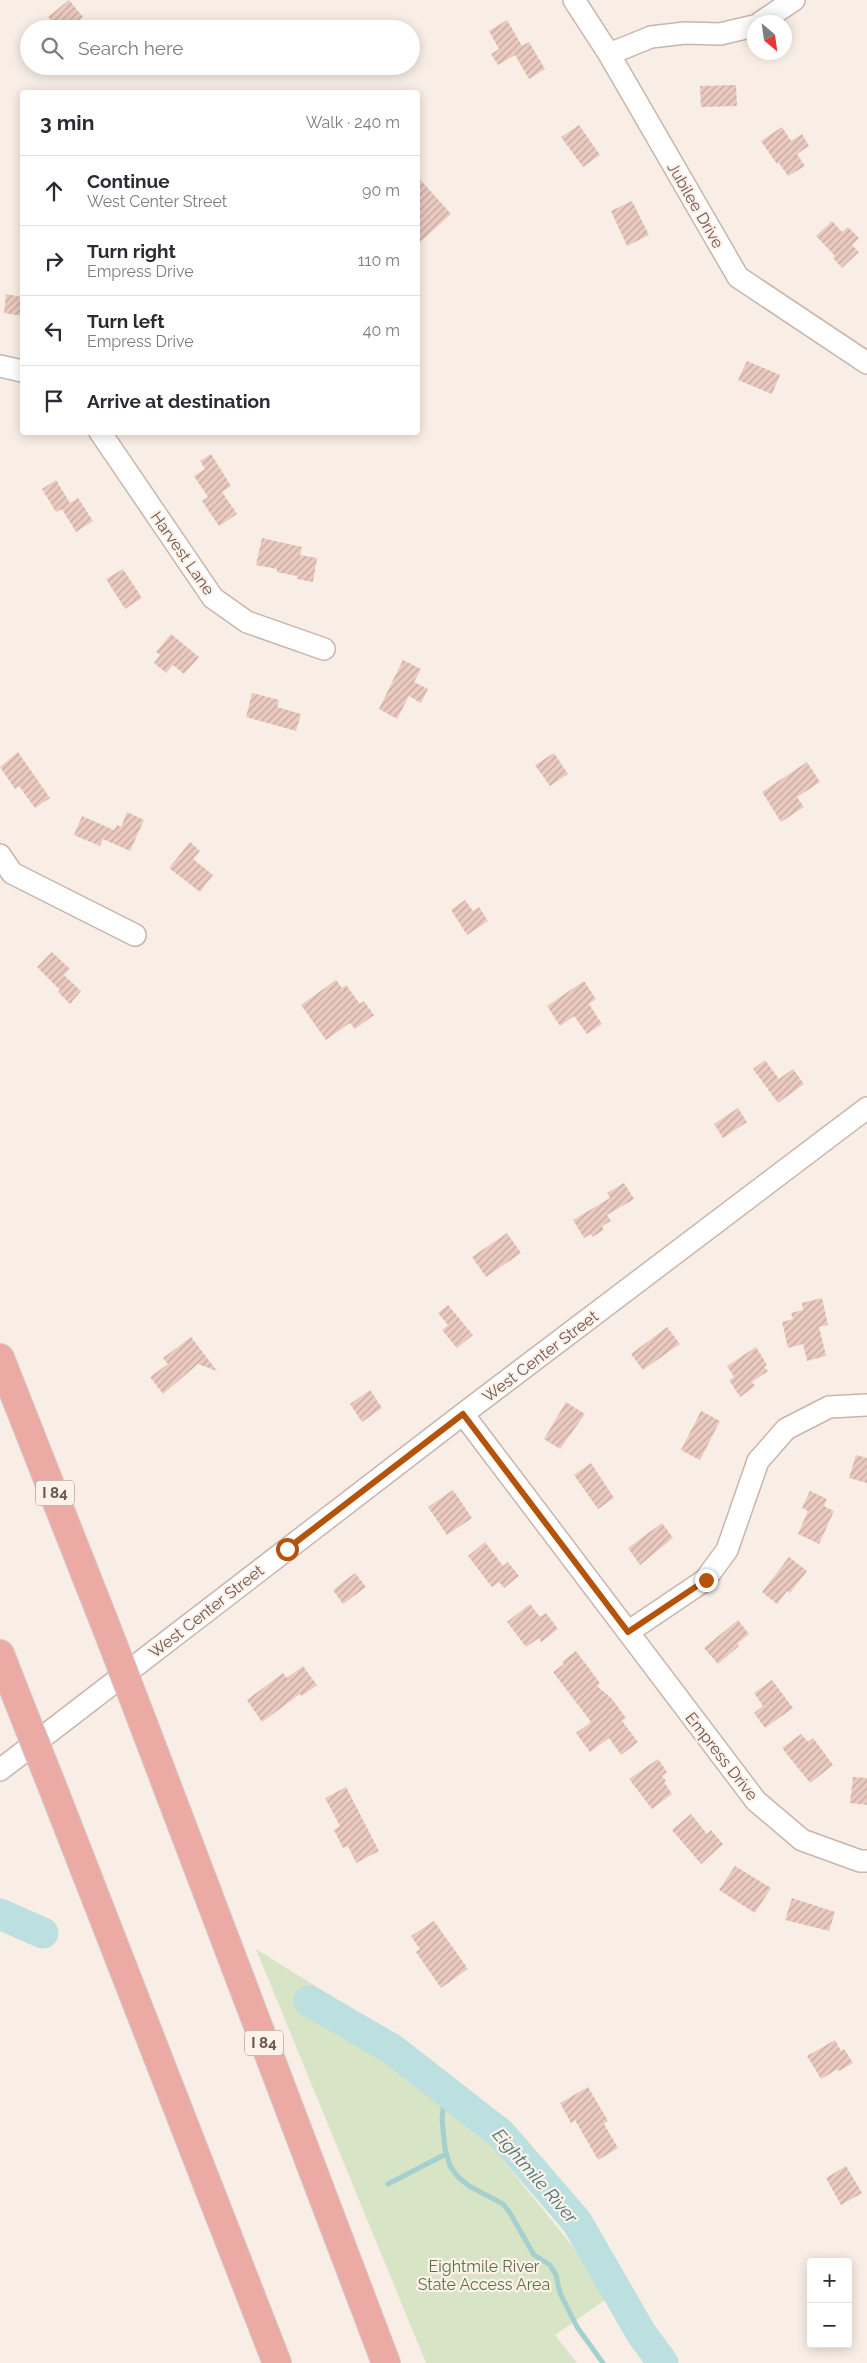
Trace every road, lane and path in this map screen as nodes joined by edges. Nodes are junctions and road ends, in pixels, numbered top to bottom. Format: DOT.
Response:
graph roads {
  1 [pos="574,0"];
  2 [pos="794,0"];
  3 [pos="772,15"];
  4 [pos="747,28"];
  5 [pos="609,54"];
  6 [pos="867,363"];
  7 [pos="0,366"];
  8 [pos="20,371"];
  9 [pos="102,435"];
  10 [pos="324,649"];
  11 [pos="0,855"];
  12 [pos="135,935"];
  13 [pos="867,1108"];
  14 [pos="0,1358"];
  15 [pos="867,1405"];
  16 [pos="463,1414"];
  17 [pos="628,1632"];
  18 [pos="0,1654"];
  19 [pos="0,1770"];
  20 [pos="867,1861"];
  21 [pos="277,2363"];
  22 [pos="386,2363"];
  1 -- 5 [label="street, Jubilee Drive"];
  2 -- 3 [label="street"];
  4 -- 5 [label="street"];
  5 -- 6 [label="street, Jubilee Drive"];
  7 -- 8 [label="street"];
  9 -- 10 [label="street, Harvest Lane"];
  11 -- 12 [label="street"];
  13 -- 16 [label="street, West Center Street"];
  14 -- 22 [label="highway, I 84, bridge"];
  15 -- 17 [label="street"];
  16 -- 17 [label="street, Empress Drive"];
  16 -- 19 [label="street, West Center Street"];
  17 -- 20 [label="street, Empress Drive"];
  18 -- 21 [label="highway, bridge"];
}
